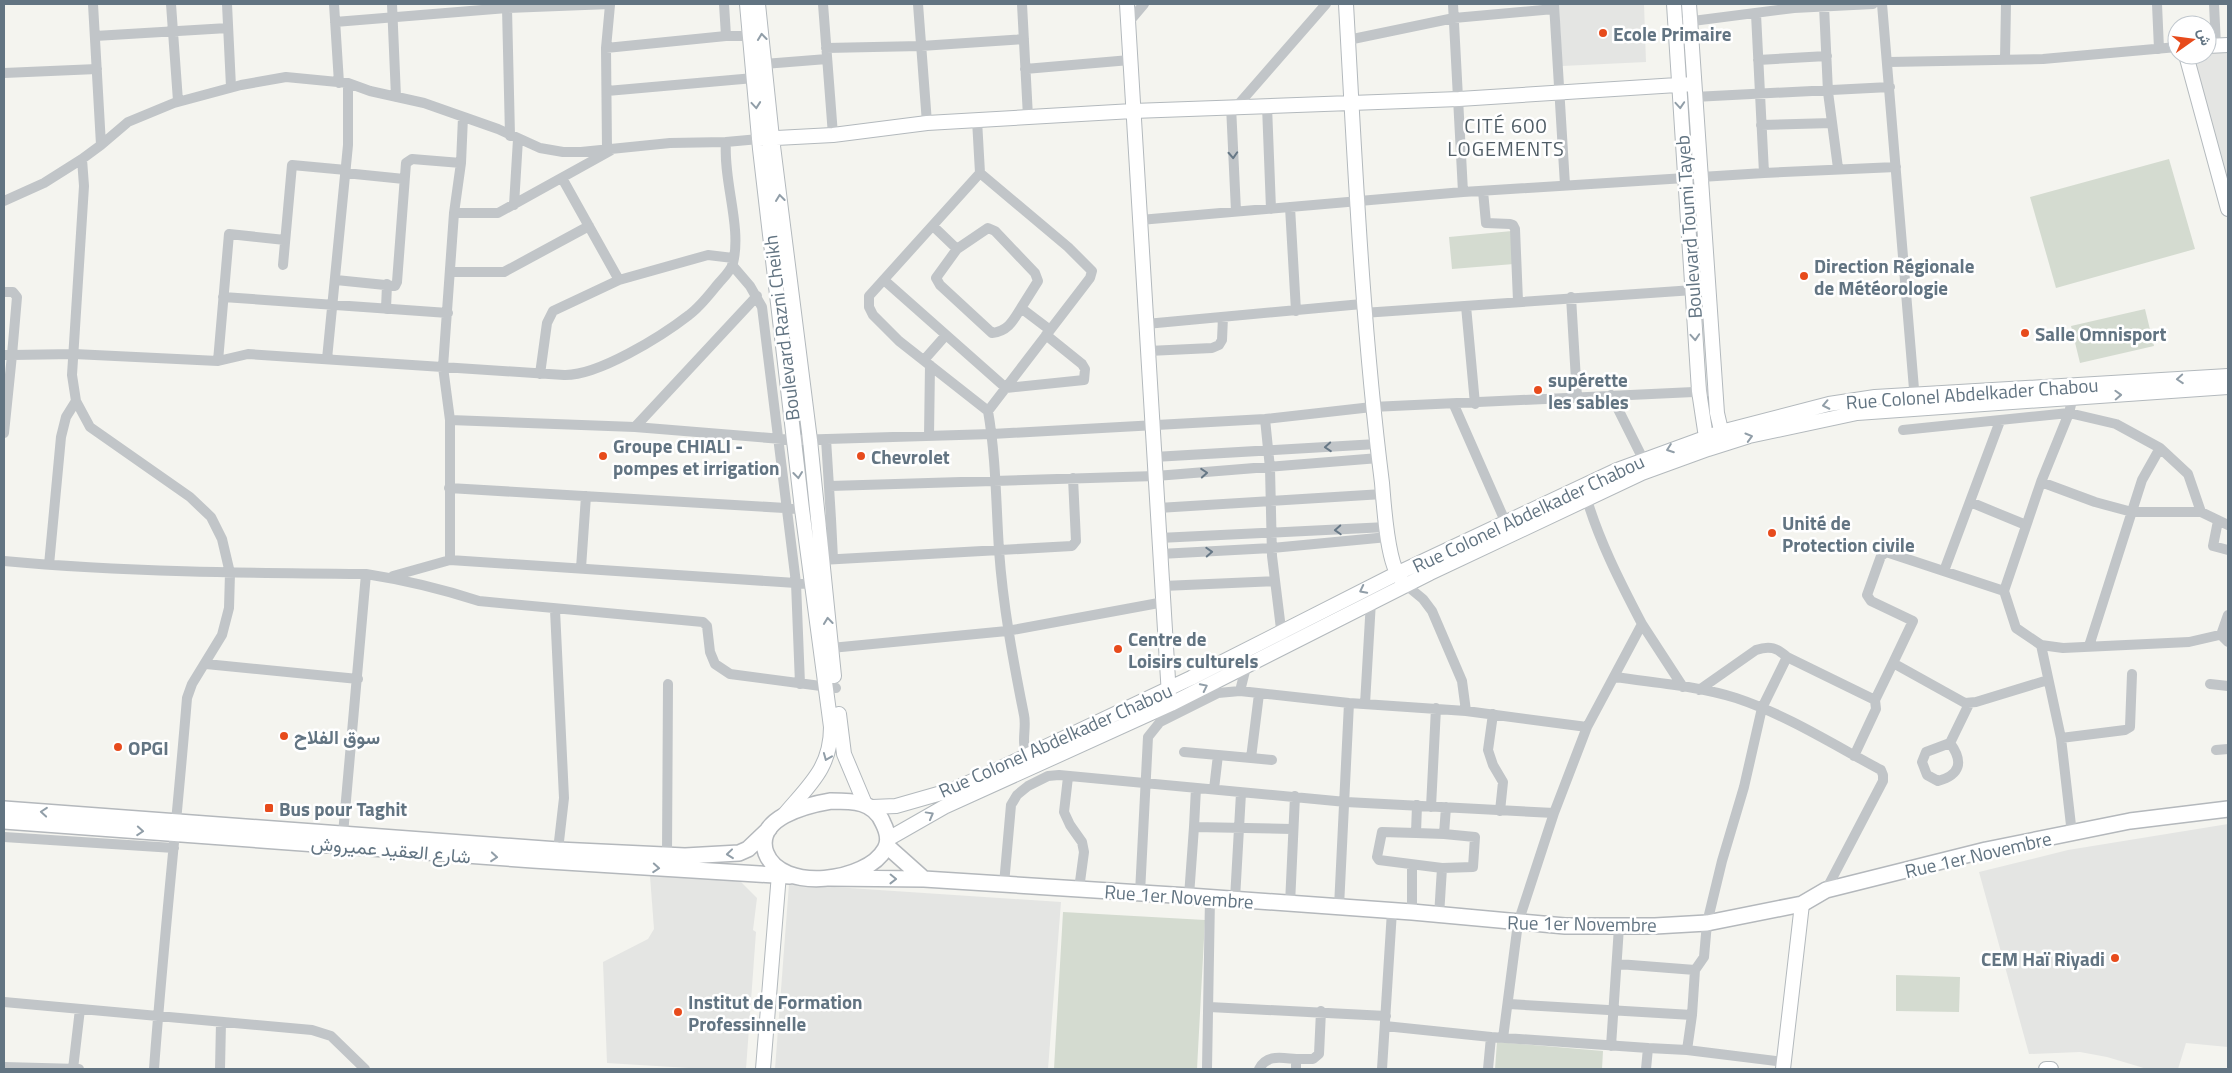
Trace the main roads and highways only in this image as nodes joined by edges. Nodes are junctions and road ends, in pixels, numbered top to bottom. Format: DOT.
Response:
graph roads {
  1 [pos="747,4"];
  2 [pos="758,4"];
  3 [pos="1127,4"];
  4 [pos="1674,4"];
  5 [pos="1689,4"];
  6 [pos="1343,7"];
  7 [pos="2189,65"];
  8 [pos="1678,85"];
  9 [pos="1693,91"];
  10 [pos="1353,103"];
  11 [pos="1133,111"];
  12 [pos="766,139"];
  13 [pos="2228,209"];
  14 [pos="2228,376"];
  15 [pos="2228,387"];
  16 [pos="2074,390"];
  17 [pos="1723,438"];
  18 [pos="1706,443"];
  19 [pos="1396,574"];
  20 [pos="1406,585"];
  21 [pos="832,688"];
  22 [pos="1167,690"];
  23 [pos="1171,704"];
  24 [pos="868,806"];
  25 [pos="2228,808"];
  26 [pos="4,809"];
  27 [pos="784,815"];
  28 [pos="4,821"];
  29 [pos="769,829"];
  30 [pos="176,834"];
  31 [pos="887,843"];
  32 [pos="781,871"];
  33 [pos="828,878"];
  34 [pos="924,880"];
  35 [pos="1802,904"];
  36 [pos="1783,1065"];
  37 [pos="763,1069"];
  38 [pos="2046,1069"];
  39 [pos="2051,1069"];
  1 -- 12 [label="main road, Boulevard Razni Cheikh, one-way"];
  12 -- 2 [label="main road, Boulevard Razni Cheikh, one-way"];
  3 -- 11 [label="main road"];
  4 -- 8 [label="main road, Boulevard Toumi Tayeb"];
  5 -- 9 [label="main road, Boulevard Toumi Tayeb"];
  6 -- 10 [label="main road"];
  7 -- 13 [label="main road"];
  8 -- 9 [label="main road"];
  8 -- 10 [label="main road"];
  8 -- 18 [label="main road, Boulevard Toumi Tayeb, one-way"];
  9 -- 17 [label="main road, Boulevard Toumi Tayeb"];
  10 -- 11 [label="main road"];
  10 -- 19 [label="main road"];
  11 -- 12 [label="main road"];
  11 -- 22 [label="main road"];
  12 -- 21 [label="main road, Boulevard Razni Cheikh, one-way"];
  21 -- 12 [label="main road, Boulevard Razni Cheikh, one-way"];
  14 -- 16 [label="main road, Rue Colonel Abdelkader Chabou, one-way"];
  16 -- 15 [label="main road, Rue Colonel Abdelkader Chabou, one-way"];
  16 -- 17 [label="main road, Rue Colonel Abdelkader Chabou"];
  17 -- 18 [label="main road, Rue Colonel Abdelkader Chabou"];
  18 -- 19 [label="main road, Rue Colonel Abdelkader Chabou, one-way"];
  18 -- 20 [label="main road, Rue Colonel Abdelkader Chabou"];
  19 -- 20 [label="main road"];
  19 -- 22 [label="main road, Rue Colonel Abdelkader Chabou, one-way"];
  23 -- 20 [label="main road, Rue Colonel Abdelkader Chabou, one-way"];
  21 -- 24 [label="main road, Boulevard Razni Cheikh"];
  21 -- 27 [label="main road, Boulevard Razni Cheikh, one-way"];
  22 -- 23 [label="main road"];
  22 -- 24 [label="main road, Rue Colonel Abdelkader Chabou"];
  31 -- 23 [label="main road, Rue Colonel Abdelkader Chabou, one-way"];
  24 -- 27 [label="main road"];
  24 -- 31 [label="main road"];
  25 -- 35 [label="main road, Rue 1er Novembre"];
  30 -- 26 [label="main road, شارع العقيد عميروش, one-way"];
  27 -- 29 [label="main road"];
  28 -- 30 [label="main road, شارع العقيد عميروش, one-way"];
  29 -- 30 [label="main road, شارع العقيد عميروش, one-way"];
  29 -- 32 [label="main road"];
  30 -- 32 [label="main road, شارع العقيد عميروش, one-way"];
  31 -- 33 [label="main road"];
  31 -- 34 [label="main road"];
  32 -- 33 [label="main road"];
  32 -- 37 [label="main road"];
  33 -- 34 [label="main road, Rue 1er Novembre, one-way"];
  34 -- 35 [label="main road, Rue 1er Novembre"];
  35 -- 36 [label="main road"];
  38 -- 39 [label="main road"];
}
